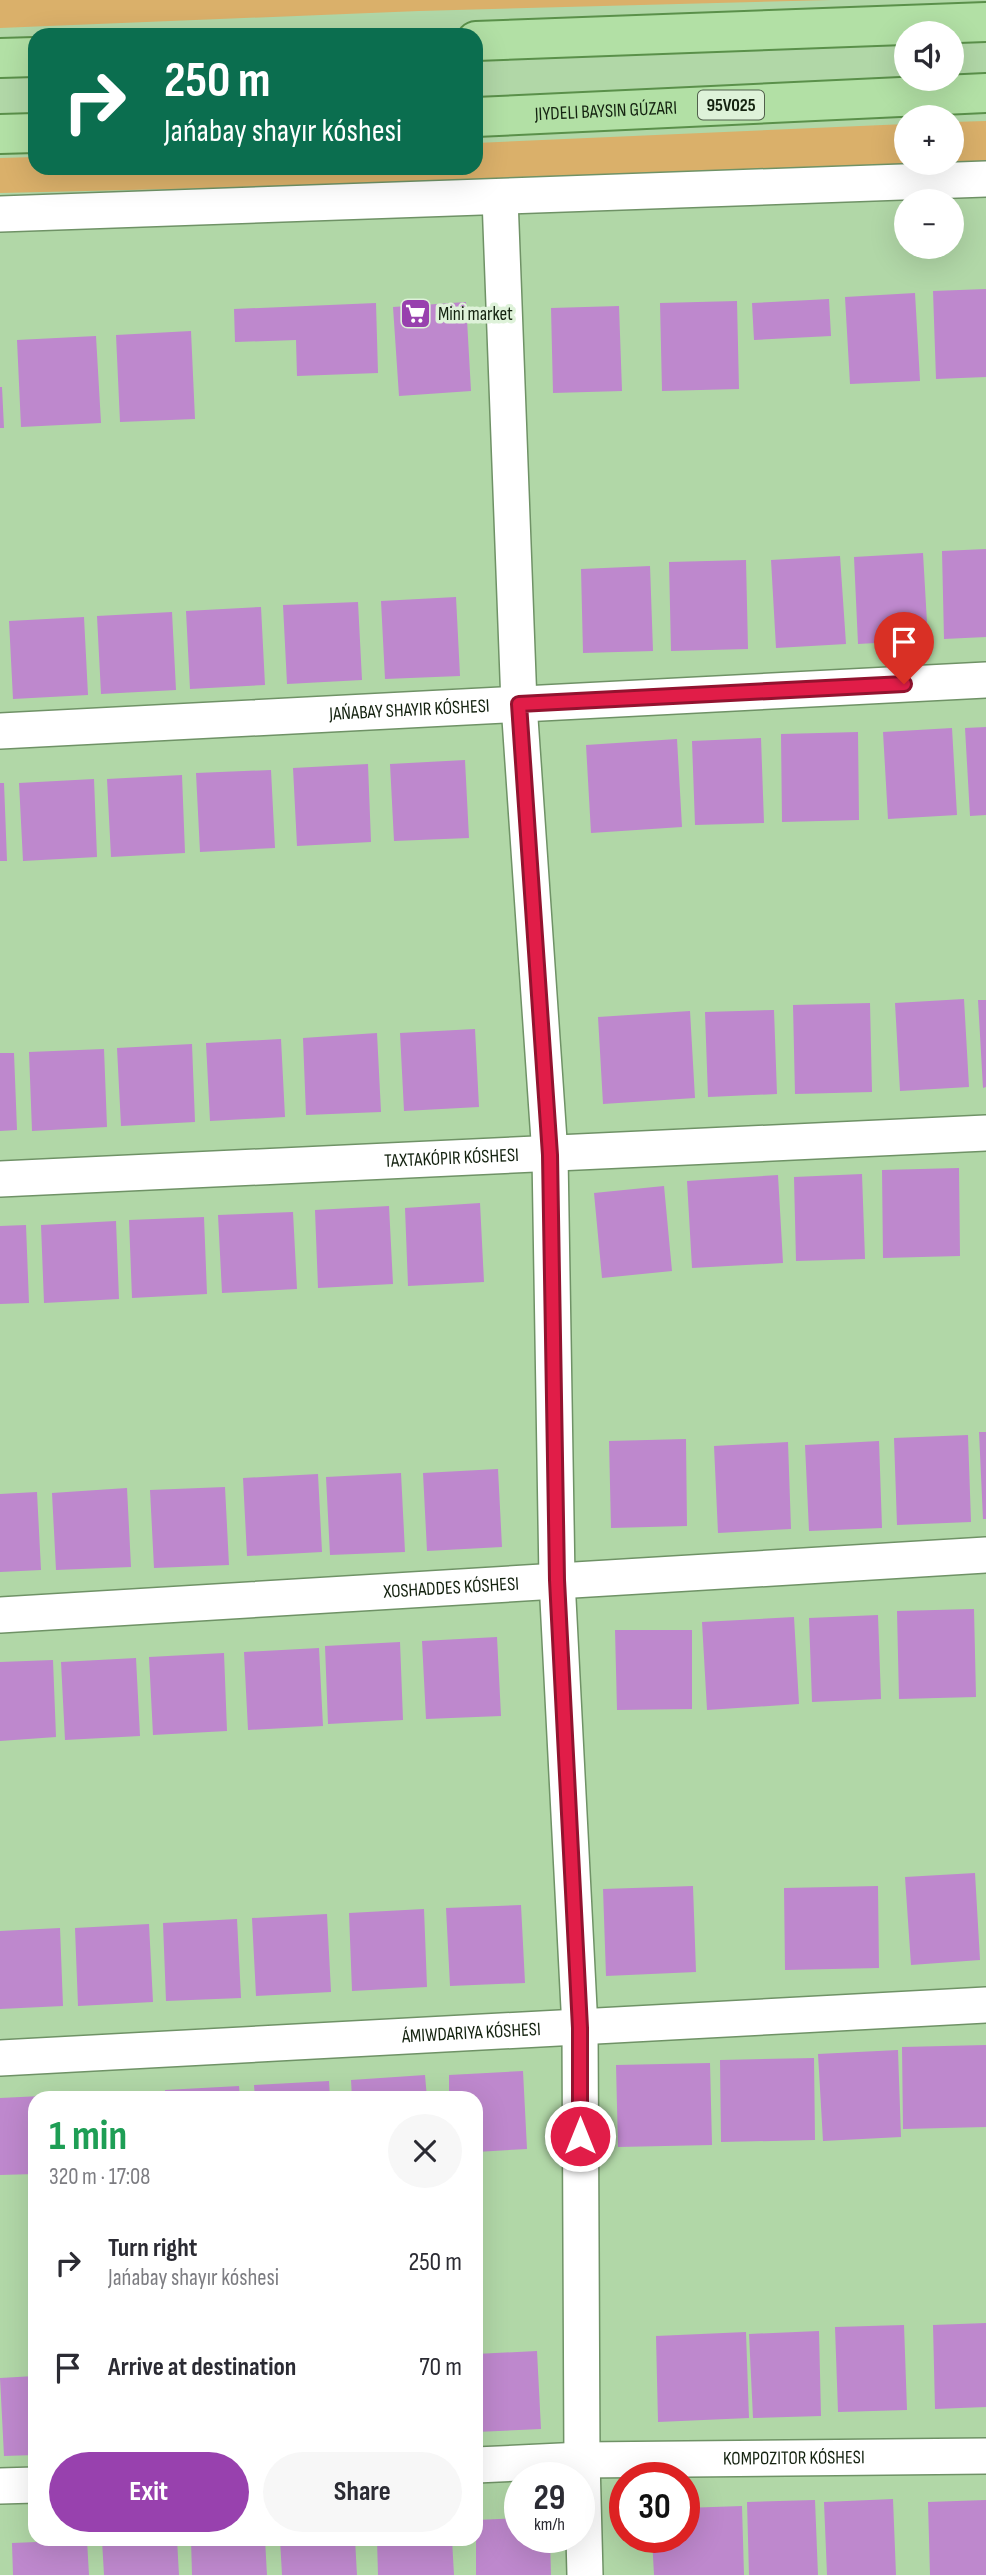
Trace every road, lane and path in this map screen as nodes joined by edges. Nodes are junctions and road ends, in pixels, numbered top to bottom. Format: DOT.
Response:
graph roads {
  1 [pos="986,22"];
  2 [pos="483,41"];
  3 [pos="28,57"];
  4 [pos="0,58"];
  5 [pos="986,93"];
  6 [pos="483,117"];
  7 [pos="28,133"];
  8 [pos="0,134"];
  9 [pos="986,179"];
  10 [pos="500,198"];
  11 [pos="0,214"];
  12 [pos="986,680"];
  13 [pos="519,704"];
  14 [pos="0,731"];
  15 [pos="986,1133"];
  16 [pos="550,1155"];
  17 [pos="0,1179"];
  18 [pos="986,1555"];
  19 [pos="557,1580"];
  20 [pos="0,1615"];
  21 [pos="986,2005"];
  22 [pos="580,2028"];
  23 [pos="0,2059"];
  24 [pos="986,2456"];
  25 [pos="582,2460"];
  26 [pos="483,2465"];
  27 [pos="28,2484"];
  28 [pos="0,2486"];
  29 [pos="585,2575"];
  1 -- 2 [label="main road"];
  3 -- 4 [label="main road"];
  5 -- 6 [label="main road, 95V025"];
  7 -- 8 [label="main road"];
  9 -- 10 [label="street"];
  10 -- 11 [label="street"];
  10 -- 13 [label="street"];
  12 -- 13 [label="street"];
  13 -- 14 [label="street"];
  13 -- 16 [label="street"];
  15 -- 16 [label="street, TAXTAKÓPIR KÓSHESI"];
  16 -- 17 [label="street, TAXTAKÓPIR KÓSHESI"];
  16 -- 19 [label="street"];
  18 -- 19 [label="street, XOSHADDES KÓSHESI"];
  19 -- 20 [label="street, XOSHADDES KÓSHESI"];
  19 -- 22 [label="street"];
  21 -- 22 [label="street"];
  22 -- 23 [label="street"];
  22 -- 25 [label="street"];
  24 -- 25 [label="street, KOMPOZITOR KÓSHESI"];
  25 -- 26 [label="street, KOMPOZITOR KÓSHESI"];
  25 -- 29 [label="street"];
  27 -- 28 [label="street"];
}
